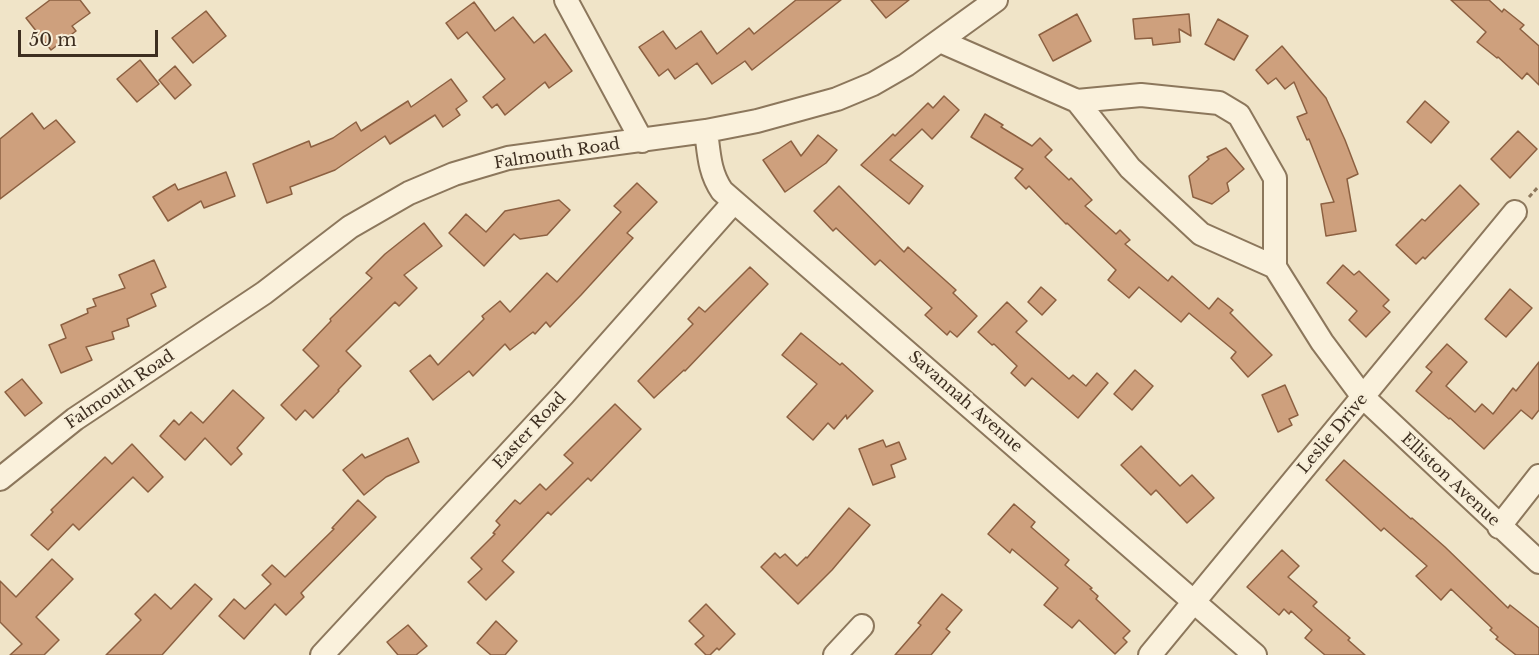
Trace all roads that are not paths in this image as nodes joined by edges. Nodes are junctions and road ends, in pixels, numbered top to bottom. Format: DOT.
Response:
graph roads {
  1 [pos="566,0"];
  2 [pos="996,0"];
  3 [pos="940,41"];
  4 [pos="1077,101"];
  5 [pos="706,131"];
  6 [pos="642,141"];
  7 [pos="734,202"];
  8 [pos="1515,212"];
  9 [pos="1275,267"];
  10 [pos="1363,398"];
  11 [pos="1539,476"];
  12 [pos="0,479"];
  13 [pos="1499,527"];
  14 [pos="1539,562"];
  15 [pos="1194,601"];
  16 [pos="862,626"];
  17 [pos="322,655"];
  18 [pos="835,655"];
  19 [pos="1150,655"];
  20 [pos="1255,655"];
  1 -- 6 [label="street"];
  2 -- 3 [label="street, Falmouth Road"];
  3 -- 4 [label="street"];
  3 -- 5 [label="street, Falmouth Road"];
  4 -- 9 [label="street"];
  4 -- 9 [label="street"];
  5 -- 6 [label="street, Falmouth Road"];
  5 -- 7 [label="street, Savannah Avenue"];
  6 -- 12 [label="street, Falmouth Road"];
  7 -- 15 [label="street, Savannah Avenue"];
  7 -- 17 [label="street, Easter Road"];
  8 -- 10 [label="street, Leslie Drive"];
  9 -- 10 [label="street, Elliston Avenue"];
  10 -- 13 [label="street, Elliston Avenue"];
  10 -- 15 [label="street, Leslie Drive"];
  11 -- 13 [label="street"];
  13 -- 14 [label="street, Elliston Avenue"];
  15 -- 19 [label="street, Leslie Drive"];
  15 -- 20 [label="street, Savannah Avenue"];
  16 -- 18 [label="street"];
}
